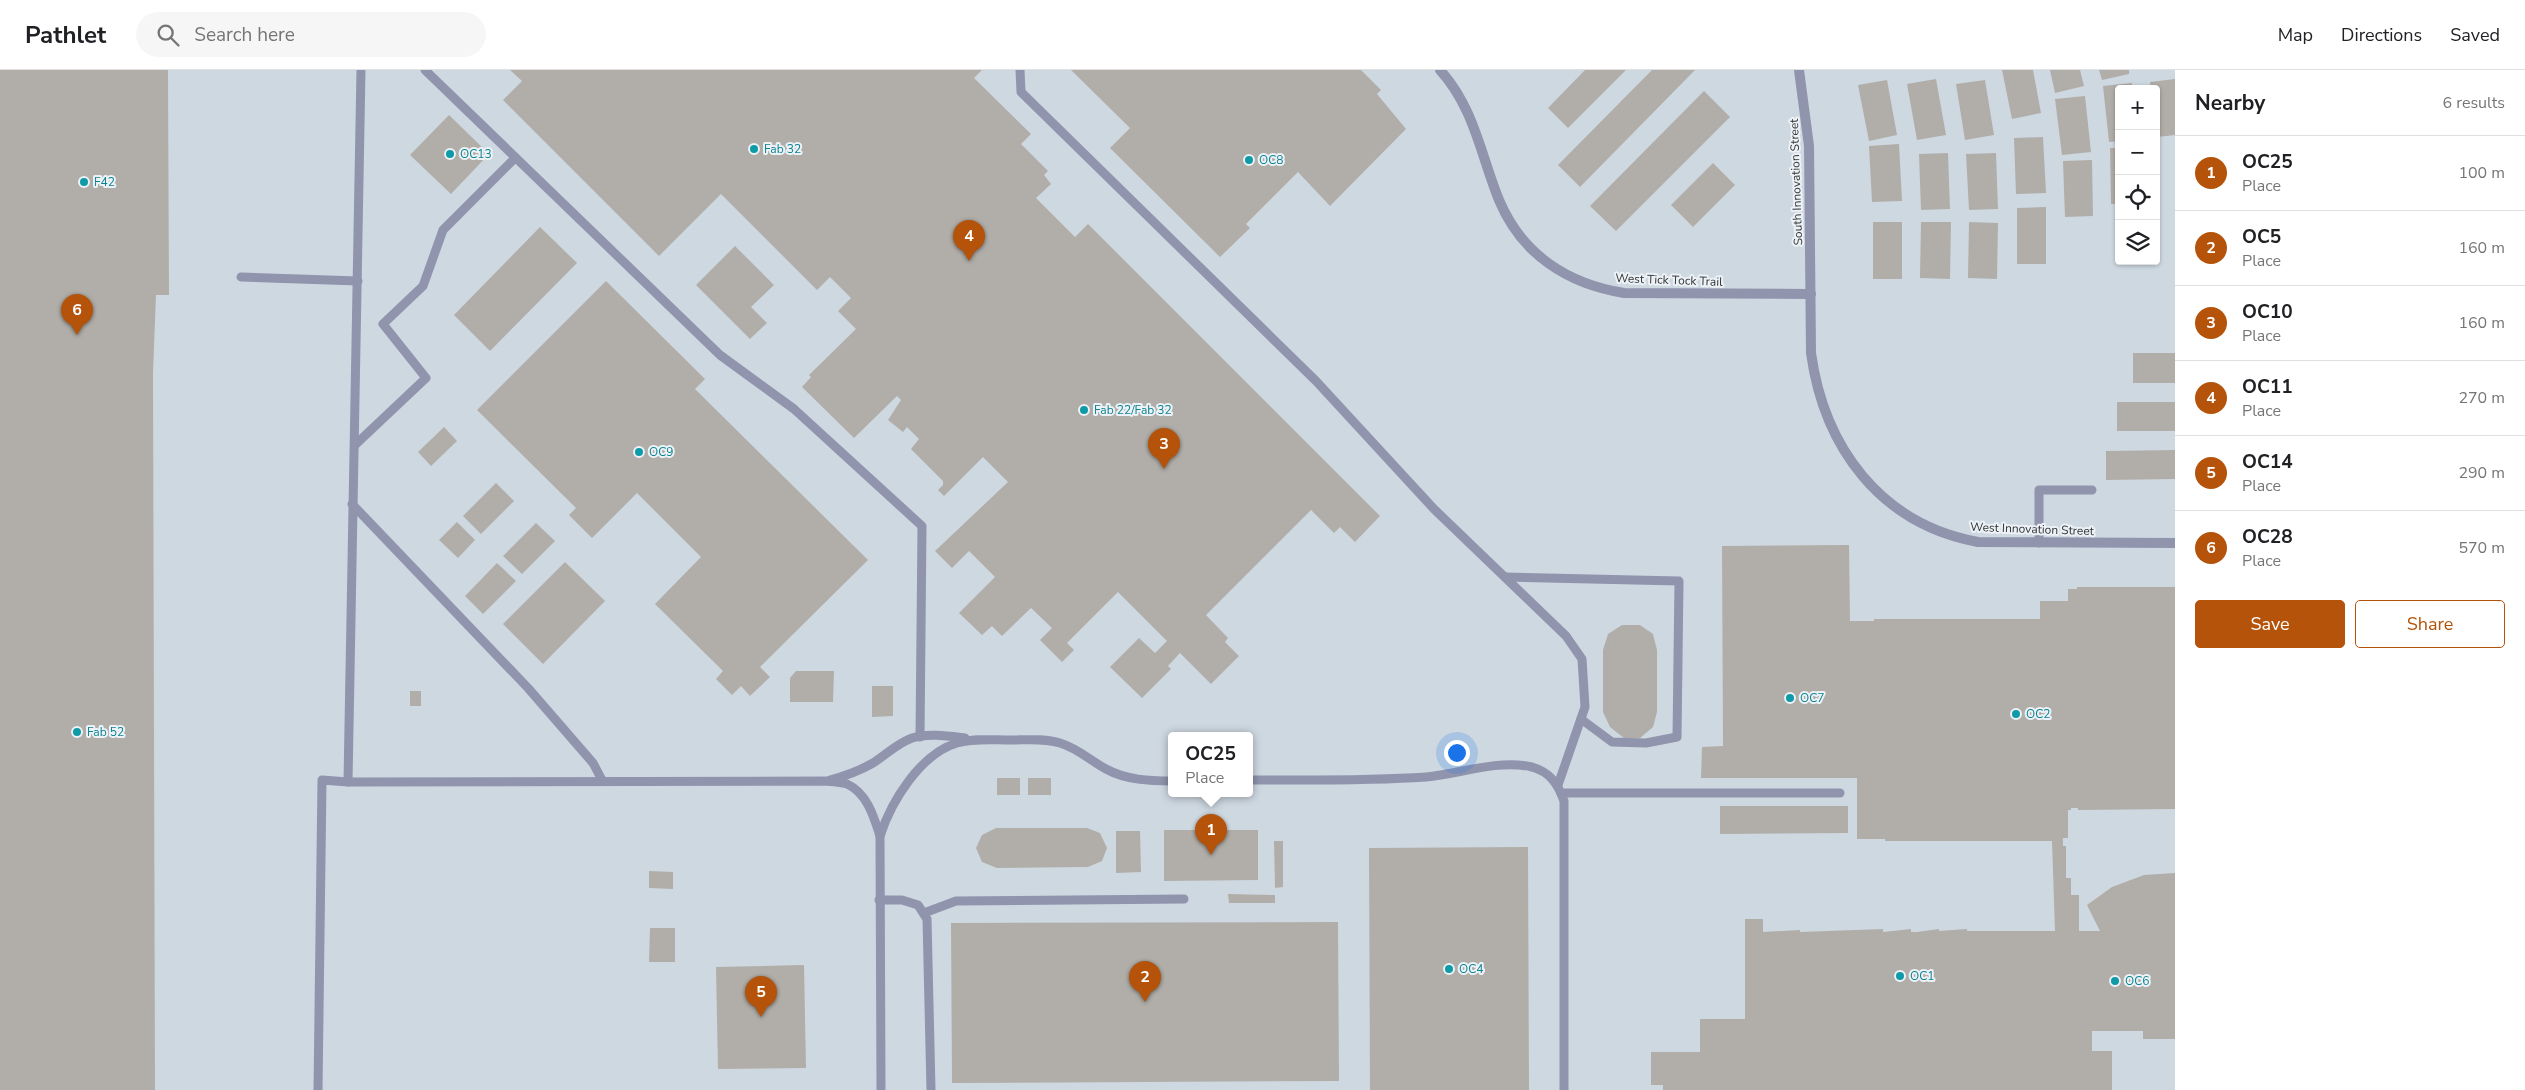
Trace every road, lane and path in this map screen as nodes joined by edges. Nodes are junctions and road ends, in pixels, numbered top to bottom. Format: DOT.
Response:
graph roads {
  1 [pos="361,70"];
  2 [pos="425,70"];
  3 [pos="1020,70"];
  4 [pos="1440,70"];
  5 [pos="1799,70"];
  6 [pos="515,158"];
  7 [pos="241,276"];
  8 [pos="358,281"];
  9 [pos="1811,294"];
  10 [pos="355,446"];
  11 [pos="2092,490"];
  12 [pos="352,504"];
  13 [pos="2039,543"];
  14 [pos="2175,543"];
  15 [pos="1505,577"];
  16 [pos="1581,719"];
  17 [pos="920,737"];
  18 [pos="976,740"];
  19 [pos="602,780"];
  20 [pos="827,780"];
  21 [pos="1253,780"];
  22 [pos="1168,781"];
  23 [pos="348,782"];
  24 [pos="1560,789"];
  25 [pos="1840,793"];
  26 [pos="880,836"];
  27 [pos="1184,899"];
  28 [pos="879,900"];
  29 [pos="924,913"];
  30 [pos="318,1090"];
  31 [pos="881,1090"];
  32 [pos="931,1090"];
  33 [pos="1564,1090"];
  1 -- 8 [label="lane"];
  2 -- 6 [label="lane"];
  3 -- 15 [label="lane"];
  4 -- 9 [label="street, West Tick Tock Trail"];
  5 -- 9 [label="street, South Innovation Street"];
  6 -- 10 [label="lane"];
  6 -- 17 [label="lane"];
  7 -- 8 [label="lane"];
  8 -- 10 [label="lane"];
  9 -- 13 [label="street, West Innovation Street"];
  10 -- 12 [label="lane"];
  11 -- 13 [label="lane"];
  12 -- 19 [label="lane"];
  12 -- 23 [label="lane"];
  13 -- 14 [label="street, West Innovation Street"];
  15 -- 16 [label="lane"];
  15 -- 16 [label="lane"];
  16 -- 24 [label="lane"];
  17 -- 18 [label="lane"];
  17 -- 20 [label="lane"];
  18 -- 22 [label="lane"];
  18 -- 26 [label="lane"];
  19 -- 20 [label="lane"];
  19 -- 23 [label="lane"];
  20 -- 26 [label="lane"];
  21 -- 24 [label="lane"];
  23 -- 30 [label="lane"];
  24 -- 25 [label="lane"];
  24 -- 33 [label="lane"];
  26 -- 28 [label="lane"];
  27 -- 29 [label="lane"];
  28 -- 29 [label="lane"];
  28 -- 31 [label="lane"];
  29 -- 32 [label="lane"];
}
